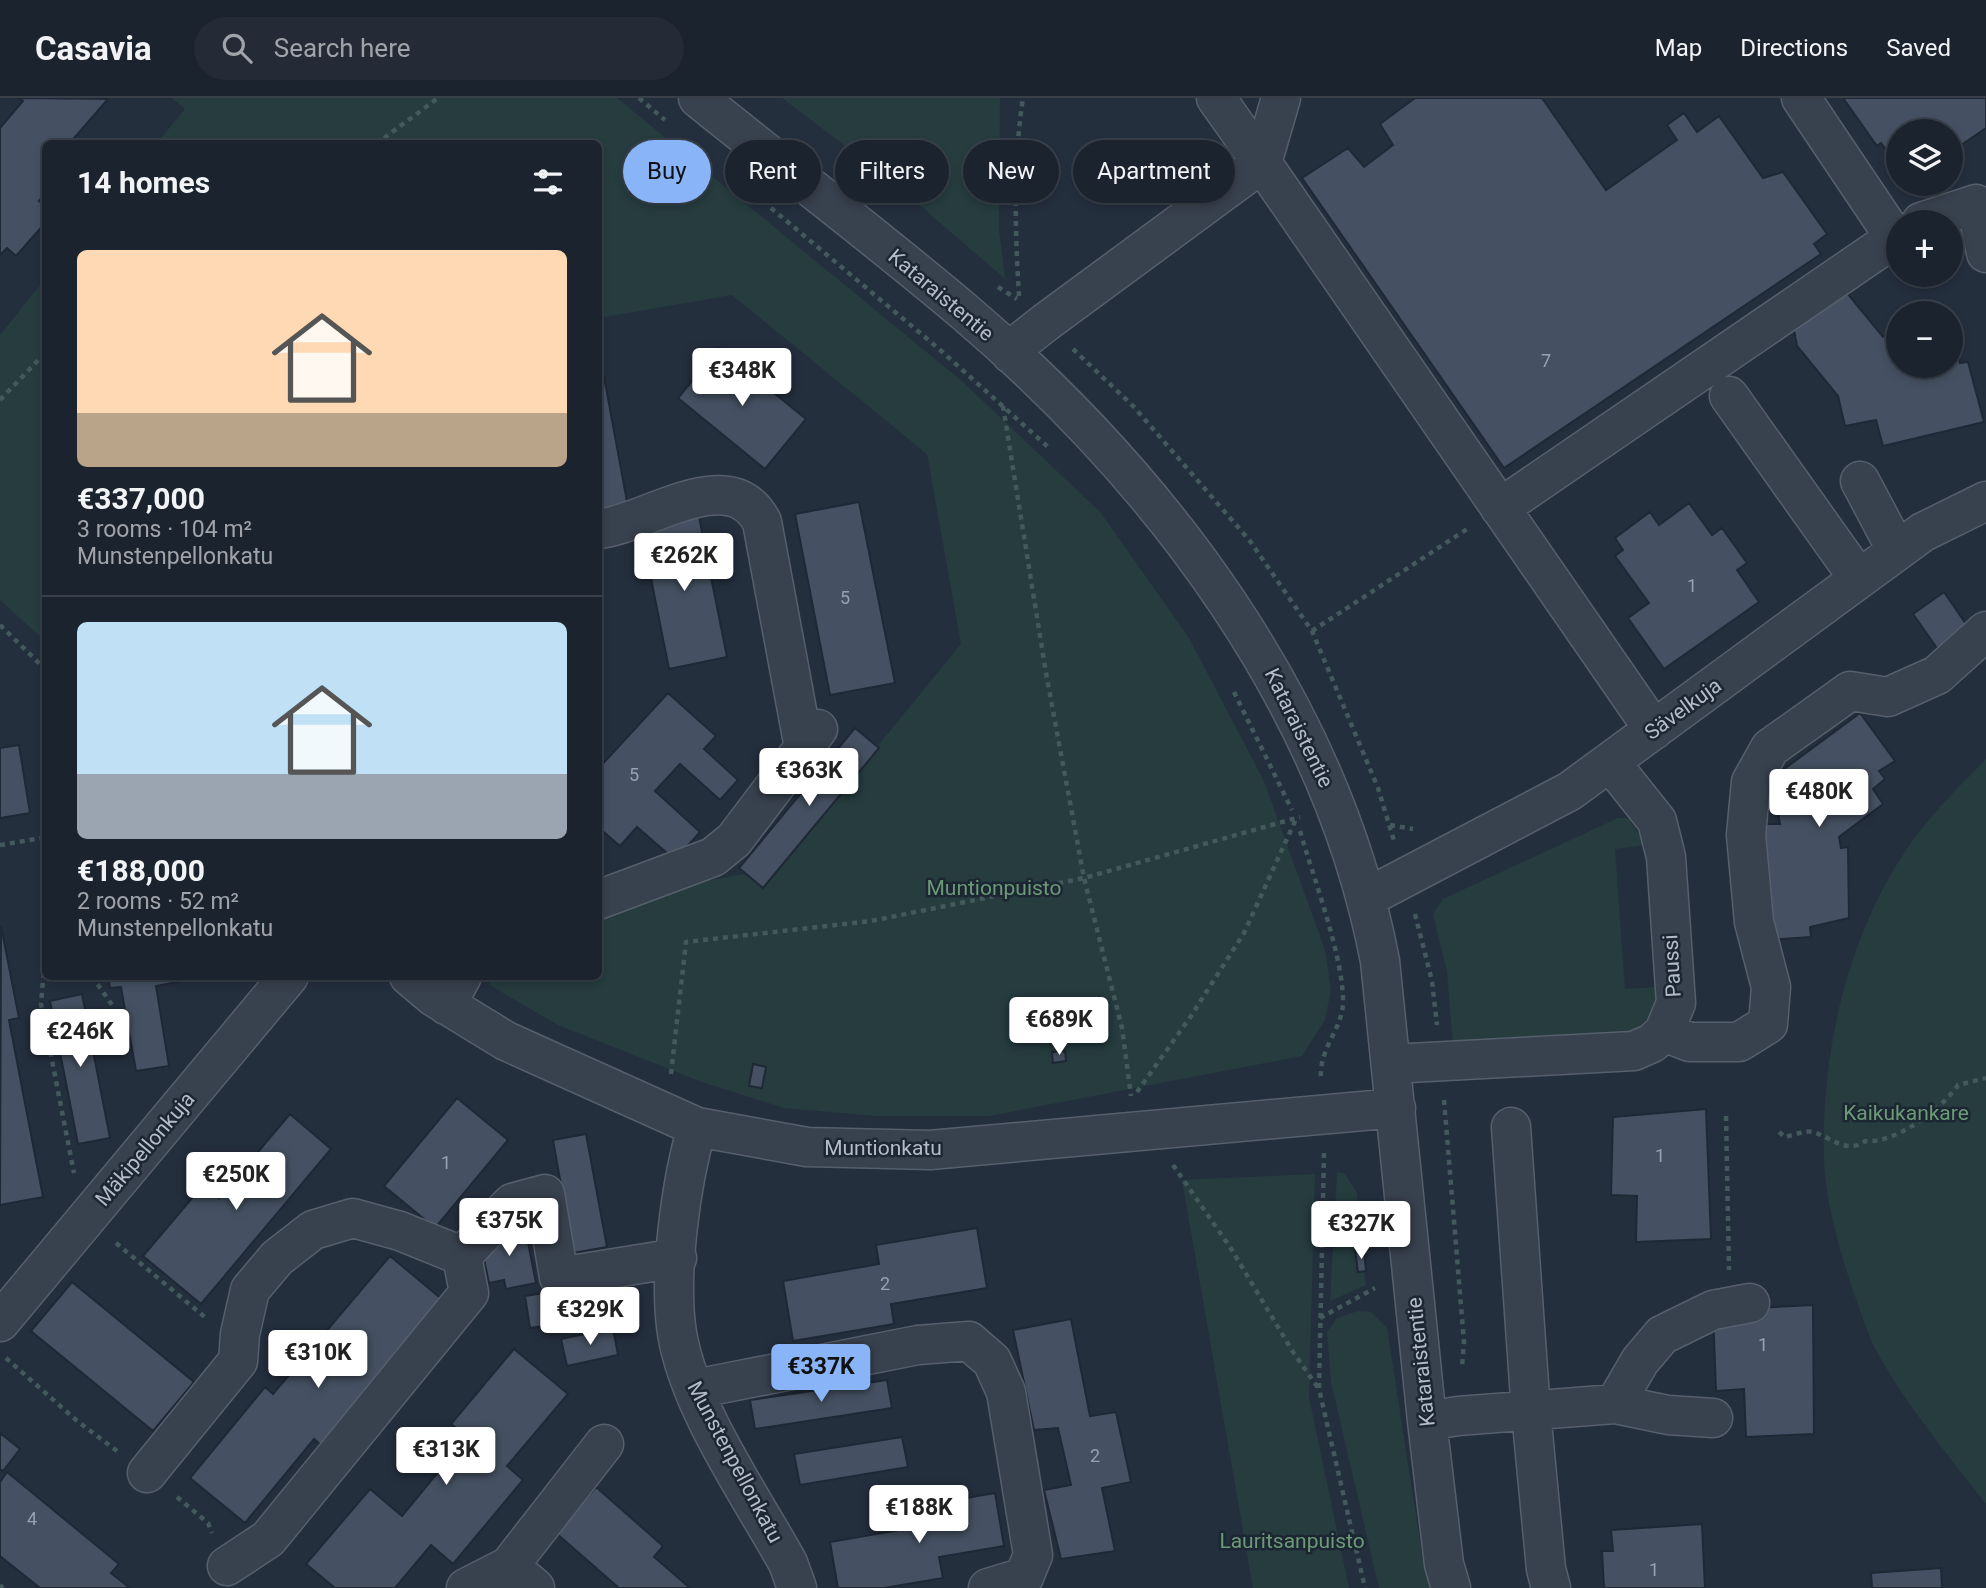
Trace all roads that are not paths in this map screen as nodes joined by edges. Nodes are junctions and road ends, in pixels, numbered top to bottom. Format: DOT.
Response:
graph roads {
  1 [pos="698,98"];
  2 [pos="1216,98"];
  3 [pos="1281,98"];
  4 [pos="1801,98"];
  5 [pos="1262,163"];
  6 [pos="1888,210"];
  7 [pos="1961,210"];
  8 [pos="1886,245"];
  9 [pos="1986,253"];
  10 [pos="1011,354"];
  11 [pos="1729,396"];
  12 [pos="1860,481"];
  13 [pos="1986,501"];
  14 [pos="1500,508"];
  15 [pos="602,528"];
  16 [pos="1897,551"];
  17 [pos="1859,579"];
  18 [pos="1986,631"];
  19 [pos="1654,730"];
  20 [pos="1610,762"];
  21 [pos="1368,897"];
  22 [pos="602,899"];
  23 [pos="286,980"];
  24 [pos="420,980"];
  25 [pos="454,991"];
  26 [pos="1664,1032"];
  27 [pos="1391,1064"];
  28 [pos="1396,1108"];
  29 [pos="698,1127"];
  30 [pos="1511,1127"];
  31 [pos="461,1256"];
  32 [pos="677,1258"];
  33 [pos="1740,1305"];
  34 [pos="0,1322"];
  35 [pos="695,1389"];
  36 [pos="1615,1404"];
  37 [pos="1531,1412"];
  38 [pos="1713,1418"];
  39 [pos="1443,1419"];
  40 [pos="604,1444"];
  41 [pos="147,1473"];
  42 [pos="226,1566"];
  43 [pos="522,1577"];
  44 [pos="467,1588"];
  45 [pos="797,1588"];
  46 [pos="988,1588"];
  47 [pos="1451,1588"];
  48 [pos="1551,1588"];
  1 -- 10 [label="street, Kataraistentie"];
  2 -- 5 [label="street"];
  3 -- 5 [label="street"];
  4 -- 6 [label="street"];
  5 -- 10 [label="street"];
  5 -- 14 [label="street"];
  7 -- 9 [label="street"];
  8 -- 14 [label="street"];
  10 -- 21 [label="street, Kataraistentie"];
  11 -- 17 [label="street"];
  12 -- 16 [label="street"];
  13 -- 16 [label="street, Sävelkuja"];
  14 -- 19 [label="street"];
  15 -- 22 [label="street"];
  16 -- 17 [label="street, Sävelkuja"];
  17 -- 19 [label="street, Sävelkuja"];
  18 -- 26 [label="street"];
  19 -- 20 [label="street, Sävelkuja"];
  20 -- 21 [label="street, Sävelkuja"];
  20 -- 26 [label="street, Paussi"];
  21 -- 27 [label="street, Kataraistentie"];
  23 -- 34 [label="street, Mäkipellonkuja"];
  24 -- 25 [label="street, Muntionkatu"];
  25 -- 29 [label="street, Muntionkatu"];
  26 -- 27 [label="street"];
  27 -- 28 [label="street, Kataraistentie"];
  28 -- 29 [label="street, Muntionkatu"];
  28 -- 39 [label="street, Kataraistentie"];
  29 -- 32 [label="street, Munstenpellonkatu"];
  30 -- 37 [label="street"];
  31 -- 32 [label="street"];
  31 -- 41 [label="street"];
  31 -- 42 [label="street"];
  32 -- 35 [label="street, Munstenpellonkatu"];
  33 -- 36 [label="street"];
  35 -- 45 [label="street, Munstenpellonkatu"];
  35 -- 46 [label="street"];
  36 -- 37 [label="street"];
  36 -- 38 [label="street"];
  37 -- 39 [label="street"];
  37 -- 48 [label="street"];
  39 -- 47 [label="street, Kataraistentie"];
  40 -- 43 [label="street"];
  43 -- 44 [label="street"];
}
